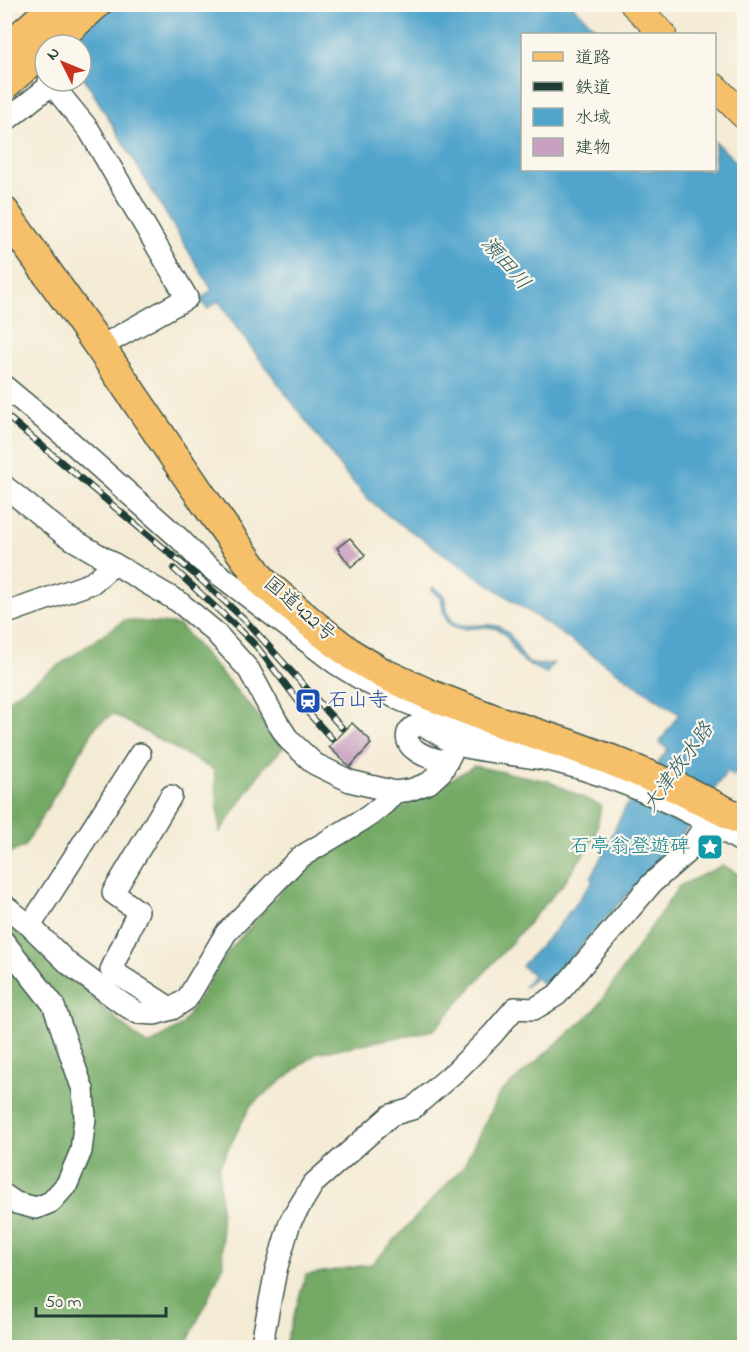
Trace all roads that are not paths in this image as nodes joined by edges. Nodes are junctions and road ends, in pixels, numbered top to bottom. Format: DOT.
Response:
graph roads {
  1 [pos="57,4"];
  2 [pos="96,4"];
  3 [pos="639,6"];
  4 [pos="4,30"];
  5 [pos="63,33"];
  6 [pos="662,33"];
  7 [pos="4,50"];
  8 [pos="33,59"];
  9 [pos="33,63"];
  10 [pos="4,84"];
  11 [pos="716,88"];
  12 [pos="34,93"];
  13 [pos="59,93"];
  14 [pos="743,112"];
  15 [pos="4,122"];
  16 [pos="4,212"];
  17 [pos="100,347"];
  18 [pos="4,386"];
  19 [pos="4,486"];
  20 [pos="180,539"];
  21 [pos="114,564"];
  22 [pos="263,582"];
  23 [pos="4,614"];
  24 [pos="460,736"];
  25 [pos="140,754"];
  26 [pos="395,792"];
  27 [pos="171,796"];
  28 [pos="713,811"];
  29 [pos="744,821"];
  30 [pos="744,843"];
  31 [pos="4,905"];
  32 [pos="30,926"];
  33 [pos="4,942"];
  34 [pos="172,1009"];
  35 [pos="4,1195"];
  36 [pos="261,1347"];
  1 -- 7 [label="highway, bridge"];
  2 -- 5 [label="highway"];
  3 -- 6 [label="main road"];
  4 -- 9 [label="street"];
  8 -- 10 [label="highway, bridge"];
  11 -- 14 [label="main road"];
  12 -- 15 [label="street"];
  13 -- 17 [label="street"];
  16 -- 17 [label="highway, 国道422号"];
  17 -- 22 [label="highway, 国道422号"];
  18 -- 20 [label="street"];
  19 -- 21 [label="street"];
  20 -- 22 [label="street"];
  20 -- 24 [label="street"];
  21 -- 23 [label="street"];
  21 -- 26 [label="street"];
  22 -- 24 [label="highway, 国道422号"];
  24 -- 26 [label="street"];
  24 -- 28 [label="street"];
  24 -- 28 [label="highway, 国道422号"];
  25 -- 32 [label="street"];
  26 -- 34 [label="street"];
  27 -- 34 [label="street"];
  28 -- 29 [label="highway, 国道422号"];
  28 -- 30 [label="street"];
  28 -- 36 [label="street"];
  31 -- 32 [label="street"];
  32 -- 34 [label="street"];
  33 -- 35 [label="street"];
}
